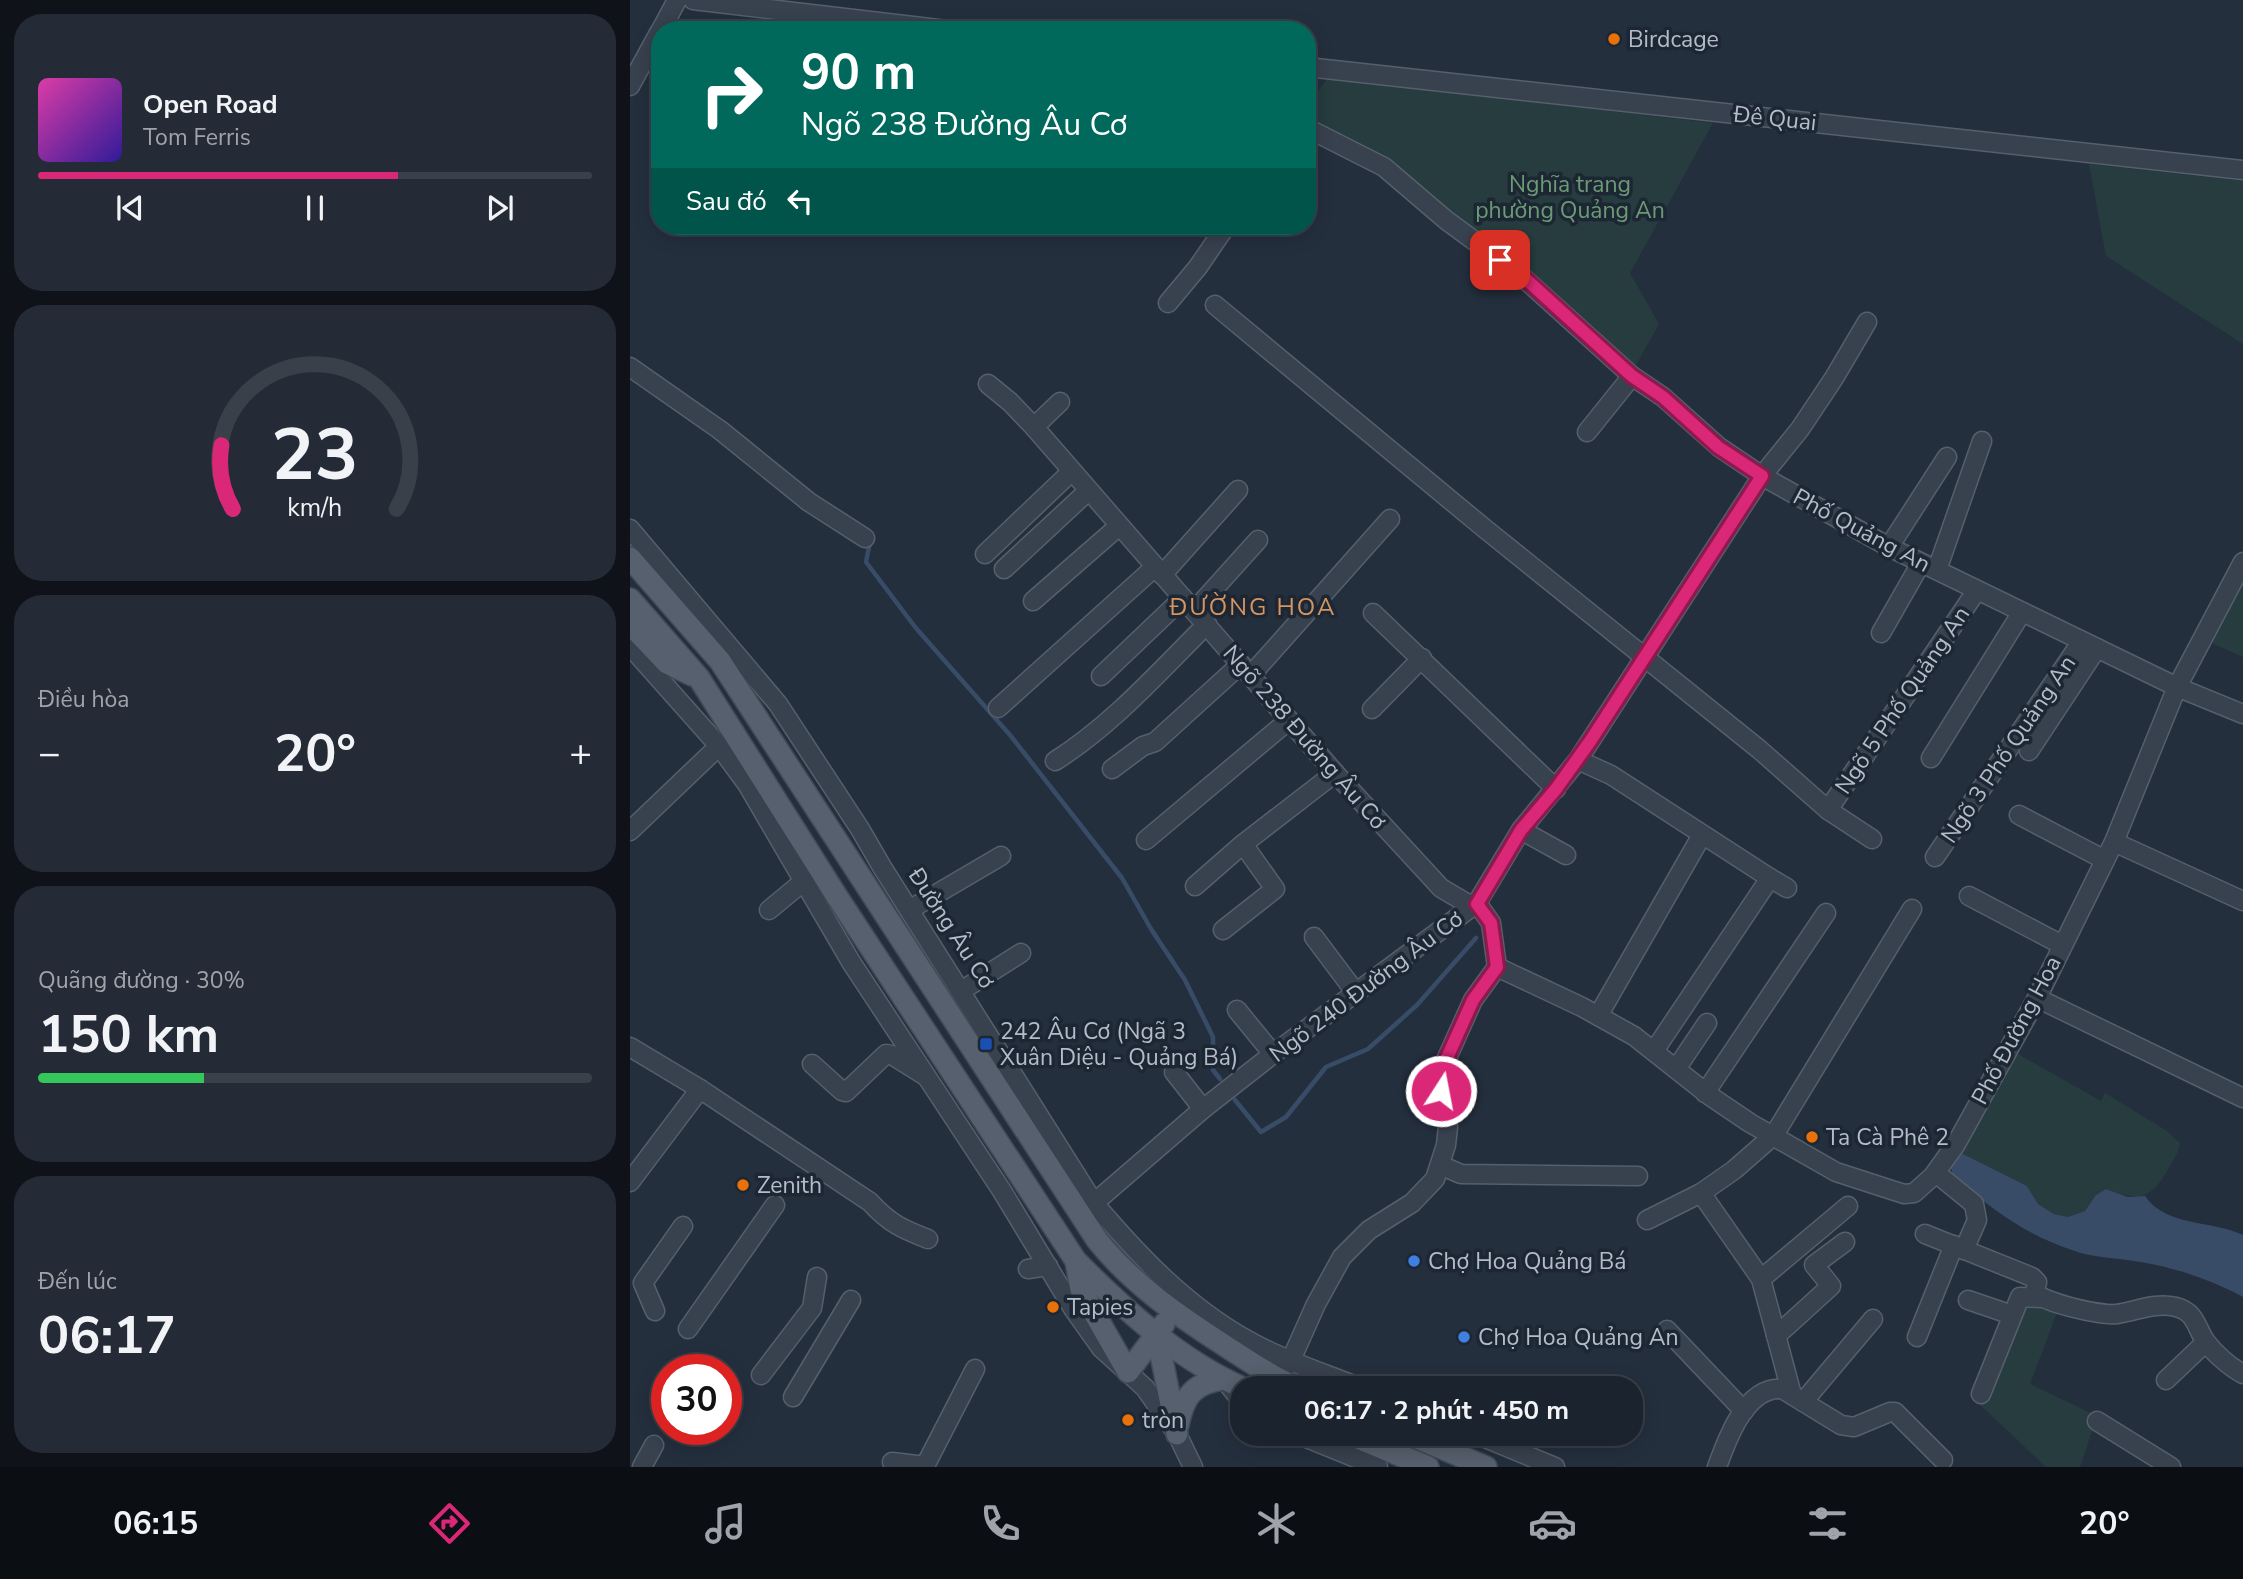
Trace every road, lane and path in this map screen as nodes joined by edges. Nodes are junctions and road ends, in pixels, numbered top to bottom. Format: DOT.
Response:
graph roads {
  1 [pos="677,0"];
  2 [pos="693,0"];
  3 [pos="665,21"];
  4 [pos="871,21"];
  5 [pos="651,46"];
  6 [pos="1316,68"];
  7 [pos="632,78"];
  8 [pos="1316,133"];
  9 [pos="2243,170"];
  10 [pos="1220,235"];
  11 [pos="1168,303"];
  12 [pos="1215,305"];
  13 [pos="1867,322"];
  14 [pos="630,367"];
  15 [pos="1632,376"];
  16 [pos="988,384"];
  17 [pos="1060,402"];
  18 [pos="1034,427"];
  19 [pos="1587,432"];
  20 [pos="1982,441"];
  21 [pos="1947,457"];
  22 [pos="1071,472"];
  23 [pos="1762,476"];
  24 [pos="1238,490"];
  25 [pos="1088,491"];
  26 [pos="1390,519"];
  27 [pos="1119,526"];
  28 [pos="630,528"];
  29 [pos="865,538"];
  30 [pos="1258,540"];
  31 [pos="1889,547"];
  32 [pos="985,554"];
  33 [pos="630,558"];
  34 [pos="2243,562"];
  35 [pos="1929,566"];
  36 [pos="1004,569"];
  37 [pos="1158,571"];
  38 [pos="1977,590"];
  39 [pos="630,599"];
  40 [pos="1032,601"];
  41 [pos="1195,611"];
  42 [pos="2022,612"];
  43 [pos="1373,613"];
  44 [pos="630,624"];
  45 [pos="1881,633"];
  46 [pos="2089,644"];
  47 [pos="630,646"];
  48 [pos="1422,658"];
  49 [pos="1644,659"];
  50 [pos="1246,670"];
  51 [pos="1101,676"];
  52 [pos="699,678"];
  53 [pos="2178,687"];
  54 [pos="998,708"];
  55 [pos="1372,709"];
  56 [pos="2243,714"];
  57 [pos="1289,720"];
  58 [pos="719,746"];
  59 [pos="2029,751"];
  60 [pos="1931,758"];
  61 [pos="1578,760"];
  62 [pos="1055,761"];
  63 [pos="1112,769"];
  64 [pos="1335,773"];
  65 [pos="1556,789"];
  66 [pos="1828,810"];
  67 [pos="2019,815"];
  68 [pos="1521,830"];
  69 [pos="630,831"];
  70 [pos="1702,835"];
  71 [pos="1872,839"];
  72 [pos="1146,840"];
  73 [pos="2114,842"];
  74 [pos="1243,844"];
  75 [pos="1566,855"];
  76 [pos="1001,856"];
  77 [pos="1935,857"];
  78 [pos="2105,860"];
  79 [pos="1770,878"];
  80 [pos="862,879"];
  81 [pos="804,881"];
  82 [pos="1195,886"];
  83 [pos="1787,888"];
  84 [pos="836,895"];
  85 [pos="1969,896"];
  86 [pos="2243,901"];
  87 [pos="1477,904"];
  88 [pos="1912,909"];
  89 [pos="769,910"];
  90 [pos="909,910"];
  91 [pos="1826,913"];
  92 [pos="1223,930"];
  93 [pos="1314,937"];
  94 [pos="2062,945"];
  95 [pos="1021,953"];
  96 [pos="1497,967"];
  97 [pos="961,991"];
  98 [pos="1356,993"];
  99 [pos="2037,998"];
  100 [pos="1237,1010"];
  101 [pos="1598,1016"];
  102 [pos="1707,1023"];
  103 [pos="630,1046"];
  104 [pos="1654,1051"];
  105 [pos="1273,1054"];
  106 [pos="812,1064"];
  107 [pos="1676,1069"];
  108 [pos="1174,1072"];
  109 [pos="927,1076"];
  110 [pos="699,1089"];
  111 [pos="1705,1093"];
  112 [pos="2243,1098"];
  113 [pos="1203,1109"];
  114 [pos="1774,1135"];
  115 [pos="1440,1165"];
  116 [pos="1936,1173"];
  117 [pos="1638,1176"];
  118 [pos="630,1182"];
  119 [pos="1701,1193"];
  120 [pos="1094,1203"];
  121 [pos="775,1205"];
  122 [pos="1848,1206"];
  123 [pos="1647,1220"];
  124 [pos="683,1226"];
  125 [pos="1925,1234"];
  126 [pos="928,1239"];
  127 [pos="1845,1242"];
  128 [pos="1959,1247"];
  129 [pos="1076,1261"];
  130 [pos="1048,1266"];
  131 [pos="1028,1269"];
  132 [pos="817,1277"];
  133 [pos="1761,1279"];
  134 [pos="2040,1298"];
  135 [pos="851,1300"];
  136 [pos="1968,1300"];
  137 [pos="655,1311"];
  138 [pos="1173,1311"];
  139 [pos="2012,1315"];
  140 [pos="1873,1319"];
  141 [pos="688,1329"];
  142 [pos="1667,1330"];
  143 [pos="1157,1335"];
  144 [pos="1776,1336"];
  145 [pos="1917,1337"];
  146 [pos="2206,1342"];
  147 [pos="1291,1360"];
  148 [pos="975,1369"];
  149 [pos="1128,1372"];
  150 [pos="2243,1374"];
  151 [pos="761,1375"];
  152 [pos="1271,1376"];
  153 [pos="1278,1376"];
  154 [pos="1331,1376"];
  155 [pos="2166,1380"];
  156 [pos="1230,1382"];
  157 [pos="1230,1384"];
  158 [pos="1981,1394"];
  159 [pos="793,1397"];
  160 [pos="1798,1399"];
  161 [pos="1744,1411"];
  162 [pos="2097,1421"];
  163 [pos="1177,1434"];
  164 [pos="654,1445"];
  165 [pos="1326,1446"];
  166 [pos="1377,1446"];
  167 [pos="1437,1446"];
  168 [pos="1504,1446"];
  169 [pos="1943,1461"];
  170 [pos="892,1462"];
  171 [pos="642,1467"];
  172 [pos="1193,1467"];
  173 [pos="1378,1467"];
  174 [pos="1428,1467"];
  175 [pos="1486,1467"];
  176 [pos="1555,1467"];
  177 [pos="1717,1467"];
  178 [pos="2171,1467"];
  1 -- 3 [label="street"];
  2 -- 4 [label="street"];
  5 -- 7 [label="street"];
  6 -- 9 [label="street, Đê Quai"];
  8 -- 15 [label="street, Phố Quảng An"];
  10 -- 11 [label="street"];
  12 -- 49 [label="street"];
  13 -- 23 [label="street"];
  14 -- 29 [label="street"];
  15 -- 19 [label="street"];
  15 -- 23 [label="street, Phố Quảng An"];
  16 -- 18 [label="street, Ngõ 238 Đường Âu Cơ"];
  17 -- 18 [label="street"];
  18 -- 22 [label="street, Ngõ 238 Đường Âu Cơ"];
  20 -- 35 [label="street"];
  21 -- 31 [label="street"];
  22 -- 25 [label="street, Ngõ 238 Đường Âu Cơ"];
  22 -- 32 [label="street"];
  23 -- 31 [label="street, Phố Quảng An"];
  23 -- 49 [label="street"];
  24 -- 37 [label="street"];
  25 -- 27 [label="street, Ngõ 238 Đường Âu Cơ"];
  25 -- 36 [label="street"];
  26 -- 50 [label="street"];
  27 -- 37 [label="street, Ngõ 238 Đường Âu Cơ"];
  27 -- 40 [label="street"];
  28 -- 90 [label="street, Đường Âu Cơ"];
  30 -- 41 [label="street"];
  31 -- 35 [label="street, Phố Quảng An"];
  33 -- 80 [label="main road"];
  34 -- 53 [label="street, Phố Đường Hoa"];
  35 -- 38 [label="street, Phố Quảng An"];
  35 -- 45 [label="street"];
  37 -- 41 [label="street, Ngõ 238 Đường Âu Cơ"];
  37 -- 54 [label="street"];
  38 -- 42 [label="street, Phố Quảng An"];
  38 -- 66 [label="street, Ngõ 5 Phố Quảng An"];
  39 -- 52 [label="main road"];
  41 -- 50 [label="street, Ngõ 238 Đường Âu Cơ"];
  41 -- 51 [label="street"];
  41 -- 62 [label="street"];
  42 -- 46 [label="street, Phố Quảng An"];
  42 -- 60 [label="street"];
  43 -- 48 [label="street"];
  44 -- 52 [label="main road"];
  46 -- 53 [label="street, Phố Quảng An"];
  46 -- 59 [label="street"];
  46 -- 77 [label="street, Ngõ 3 Phố Quảng An"];
  47 -- 58 [label="street"];
  48 -- 55 [label="street"];
  48 -- 65 [label="street"];
  49 -- 61 [label="street"];
  49 -- 66 [label="street"];
  50 -- 57 [label="street, Ngõ 238 Đường Âu Cơ"];
  50 -- 63 [label="street"];
  52 -- 84 [label="main road"];
  53 -- 56 [label="street, Phố Quảng An"];
  53 -- 73 [label="street, Phố Đường Hoa"];
  57 -- 64 [label="street, Ngõ 238 Đường Âu Cơ"];
  57 -- 72 [label="street"];
  58 -- 69 [label="street"];
  58 -- 81 [label="street"];
  61 -- 65 [label="street"];
  61 -- 70 [label="street"];
  64 -- 74 [label="street"];
  64 -- 87 [label="street, Ngõ 238 Đường Âu Cơ"];
  65 -- 68 [label="street"];
  66 -- 71 [label="street"];
  67 -- 78 [label="street"];
  68 -- 75 [label="street"];
  68 -- 87 [label="street"];
  70 -- 79 [label="street"];
  70 -- 101 [label="street"];
  73 -- 78 [label="street, Phố Đường Hoa"];
  73 -- 86 [label="street"];
  74 -- 82 [label="street"];
  74 -- 92 [label="street"];
  76 -- 90 [label="street"];
  78 -- 94 [label="street, Phố Đường Hoa"];
  79 -- 83 [label="street"];
  79 -- 104 [label="street"];
  80 -- 84 [label="main road"];
  80 -- 138 [label="main road"];
  81 -- 89 [label="street"];
  81 -- 109 [label="street"];
  84 -- 129 [label="main road"];
  85 -- 94 [label="street"];
  87 -- 96 [label="street"];
  87 -- 98 [label="street, Ngõ 240 Đường Âu Cơ"];
  88 -- 114 [label="street"];
  90 -- 97 [label="street, Đường Âu Cơ"];
  91 -- 111 [label="street"];
  93 -- 98 [label="street"];
  94 -- 99 [label="street, Phố Đường Hoa"];
  95 -- 97 [label="street"];
  96 -- 101 [label="street, Phố Đường Hoa"];
  96 -- 115 [label="street"];
  97 -- 120 [label="street, Đường Âu Cơ"];
  98 -- 105 [label="street, Ngõ 240 Đường Âu Cơ"];
  99 -- 112 [label="street"];
  99 -- 116 [label="street, Phố Đường Hoa"];
  100 -- 105 [label="street"];
  101 -- 104 [label="street, Phố Đường Hoa"];
  102 -- 107 [label="street"];
  103 -- 110 [label="street"];
  104 -- 107 [label="street, Phố Đường Hoa"];
  105 -- 113 [label="street, Ngõ 240 Đường Âu Cơ"];
  106 -- 109 [label="street"];
  107 -- 111 [label="street, Phố Đường Hoa"];
  108 -- 113 [label="street"];
  109 -- 130 [label="street"];
  110 -- 118 [label="street"];
  110 -- 126 [label="street"];
  111 -- 114 [label="street, Phố Đường Hoa"];
  113 -- 120 [label="street, Ngõ 240 Đường Âu Cơ"];
  114 -- 116 [label="street, Phố Đường Hoa"];
  114 -- 119 [label="street"];
  115 -- 117 [label="street"];
  115 -- 147 [label="street"];
  116 -- 128 [label="street"];
  119 -- 123 [label="street"];
  119 -- 133 [label="street"];
  120 -- 147 [label="street, Đường Âu Cơ"];
  121 -- 141 [label="street"];
  122 -- 133 [label="street"];
  124 -- 137 [label="street"];
  125 -- 128 [label="street"];
  127 -- 144 [label="street"];
  128 -- 134 [label="street"];
  128 -- 145 [label="street"];
  129 -- 143 [label="main road"];
  129 -- 149 [label="main road"];
  130 -- 131 [label="street"];
  130 -- 149 [label="street"];
  132 -- 151 [label="street"];
  133 -- 144 [label="street"];
  134 -- 139 [label="street"];
  134 -- 146 [label="street"];
  135 -- 159 [label="street"];
  136 -- 139 [label="street"];
  138 -- 143 [label="main road"];
  138 -- 152 [label="main road"];
  139 -- 158 [label="street"];
  140 -- 160 [label="street"];
  142 -- 161 [label="street"];
  143 -- 149 [label="main road"];
  143 -- 156 [label="main road"];
  143 -- 163 [label="main road"];
  144 -- 160 [label="street"];
  146 -- 150 [label="street"];
  146 -- 155 [label="street"];
  147 -- 153 [label="street"];
  147 -- 154 [label="street, Đường Âu Cơ"];
  148 -- 170 [label="street"];
  149 -- 163 [label="street"];
  157 -- 163 [label="main road"];
  160 -- 161 [label="street"];
  160 -- 169 [label="street"];
  161 -- 177 [label="street"];
  162 -- 178 [label="street"];
  163 -- 172 [label="street"];
  164 -- 171 [label="street"];
  165 -- 173 [label="street"];
  166 -- 174 [label="main road"];
  167 -- 175 [label="main road"];
  168 -- 176 [label="street"];
}
